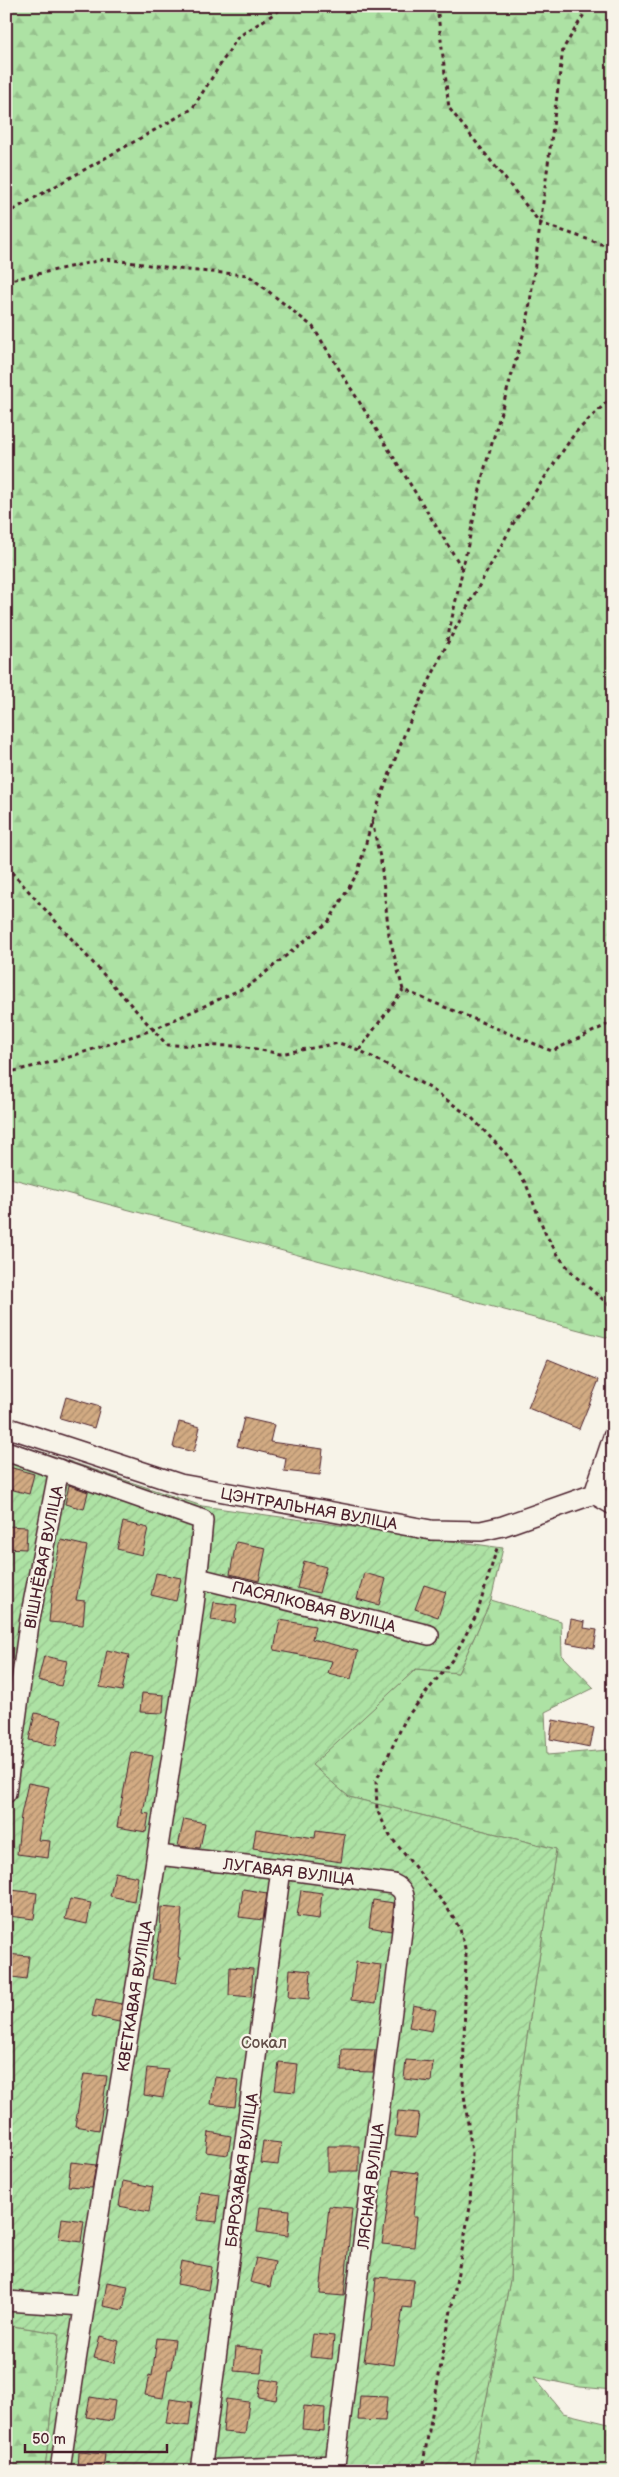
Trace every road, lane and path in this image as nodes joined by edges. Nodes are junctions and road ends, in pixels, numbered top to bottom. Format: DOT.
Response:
graph roads {
  1 [pos="286,6"];
  2 [pos="437,6"];
  3 [pos="589,6"];
  4 [pos="6,214"];
  5 [pos="540,223"];
  6 [pos="613,248"];
  7 [pos="6,278"];
  8 [pos="613,396"];
  9 [pos="462,569"];
  10 [pos="446,646"];
  11 [pos="372,821"];
  12 [pos="6,866"];
  13 [pos="403,990"];
  14 [pos="613,1022"];
  15 [pos="152,1030"];
  16 [pos="359,1050"];
  17 [pos="6,1073"];
  18 [pos="613,1308"];
  19 [pos="6,1427"];
  20 [pos="613,1437"];
  21 [pos="6,1451"];
  22 [pos="60,1469"];
  23 [pos="594,1494"];
  24 [pos="613,1505"];
  25 [pos="503,1526"];
  26 [pos="198,1578"];
  27 [pos="429,1634"];
  28 [pos="6,1793"];
  29 [pos="158,1856"];
  30 [pos="281,1869"];
  31 [pos="405,1907"];
  32 [pos="6,2300"];
  33 [pos="83,2306"];
  34 [pos="201,2470"];
  35 [pos="60,2471"];
  36 [pos="419,2471"];
  1 -- 4 [label="path"];
  2 -- 5 [label="path"];
  3 -- 5 [label="path"];
  5 -- 6 [label="path"];
  5 -- 9 [label="path"];
  7 -- 9 [label="path"];
  8 -- 10 [label="path"];
  9 -- 10 [label="path"];
  10 -- 11 [label="path"];
  11 -- 13 [label="path"];
  11 -- 15 [label="path"];
  12 -- 15 [label="path"];
  13 -- 14 [label="path"];
  13 -- 16 [label="path"];
  15 -- 16 [label="path"];
  15 -- 17 [label="path"];
  16 -- 18 [label="path"];
  19 -- 25 [label="street, ЦЭНТРАЛЬНАЯ ВУЛІЦА"];
  20 -- 23 [label="street"];
  21 -- 22 [label="street"];
  22 -- 26 [label="street, КВЕТКАВАЯ ВУЛІЦА"];
  22 -- 28 [label="street, ВІШНЁВАЯ ВУЛІЦА"];
  23 -- 24 [label="street"];
  23 -- 25 [label="street, ЦЭНТРАЛЬНАЯ ВУЛІЦА"];
  25 -- 36 [label="path"];
  26 -- 27 [label="street, ПАСЯЛКОВАЯ ВУЛІЦА"];
  26 -- 29 [label="street, КВЕТКАВАЯ ВУЛІЦА"];
  29 -- 30 [label="street, ЛУГАВАЯ ВУЛІЦА"];
  29 -- 33 [label="street, КВЕТКАВАЯ ВУЛІЦА"];
  30 -- 31 [label="street, ЛУГАВАЯ ВУЛІЦА"];
  30 -- 34 [label="street, БЯРОЗАВАЯ ВУЛІЦА"];
  31 -- 34 [label="street, ЛЯСНАЯ ВУЛІЦА"];
  32 -- 33 [label="street"];
  33 -- 35 [label="street, КВЕТКАВАЯ ВУЛІЦА"];
}
